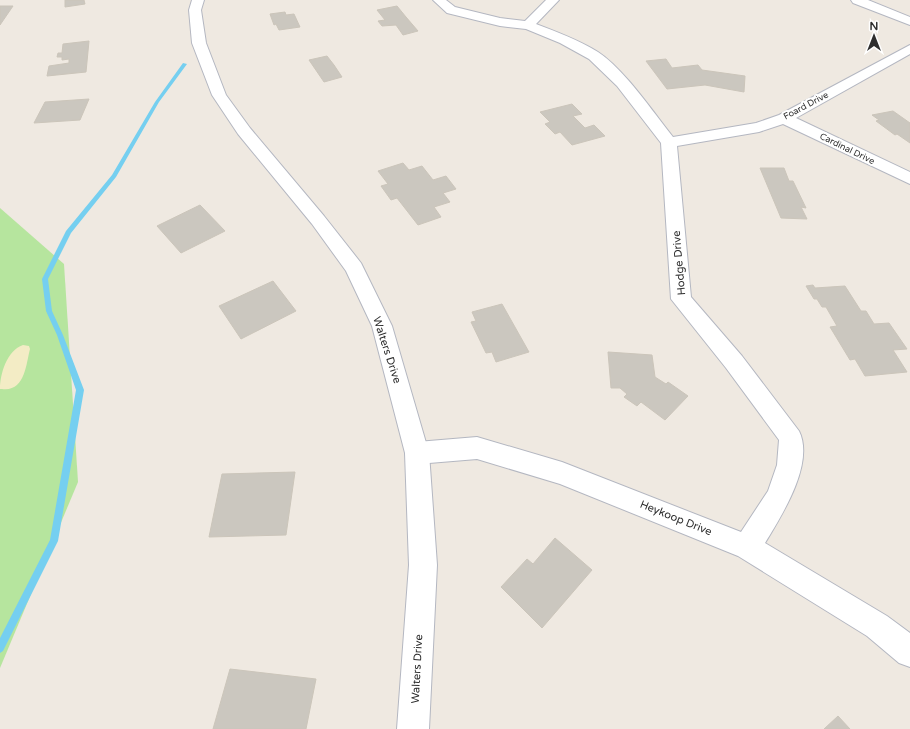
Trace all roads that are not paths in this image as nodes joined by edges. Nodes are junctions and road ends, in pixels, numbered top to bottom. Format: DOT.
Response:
graph roads {
  1 [pos="198,0"];
  2 [pos="439,0"];
  3 [pos="553,0"];
  4 [pos="857,0"];
  5 [pos="910,21"];
  6 [pos="528,25"];
  7 [pos="910,49"];
  8 [pos="784,118"];
  9 [pos="669,143"];
  10 [pos="910,179"];
  11 [pos="417,453"];
  12 [pos="747,547"];
  13 [pos="910,652"];
  14 [pos="413,729"];
  1 -- 11 [label="street, Walters Drive"];
  2 -- 6 [label="street"];
  3 -- 6 [label="street"];
  4 -- 5 [label="street"];
  6 -- 9 [label="street"];
  7 -- 8 [label="street, Foard Drive"];
  8 -- 9 [label="street, Foard Drive"];
  8 -- 10 [label="street, Cardinal Drive"];
  9 -- 12 [label="street, Hodge Drive"];
  11 -- 12 [label="street, Heykoop Drive"];
  11 -- 14 [label="street, Walters Drive"];
  12 -- 13 [label="street, Heykoop Drive"];
}
